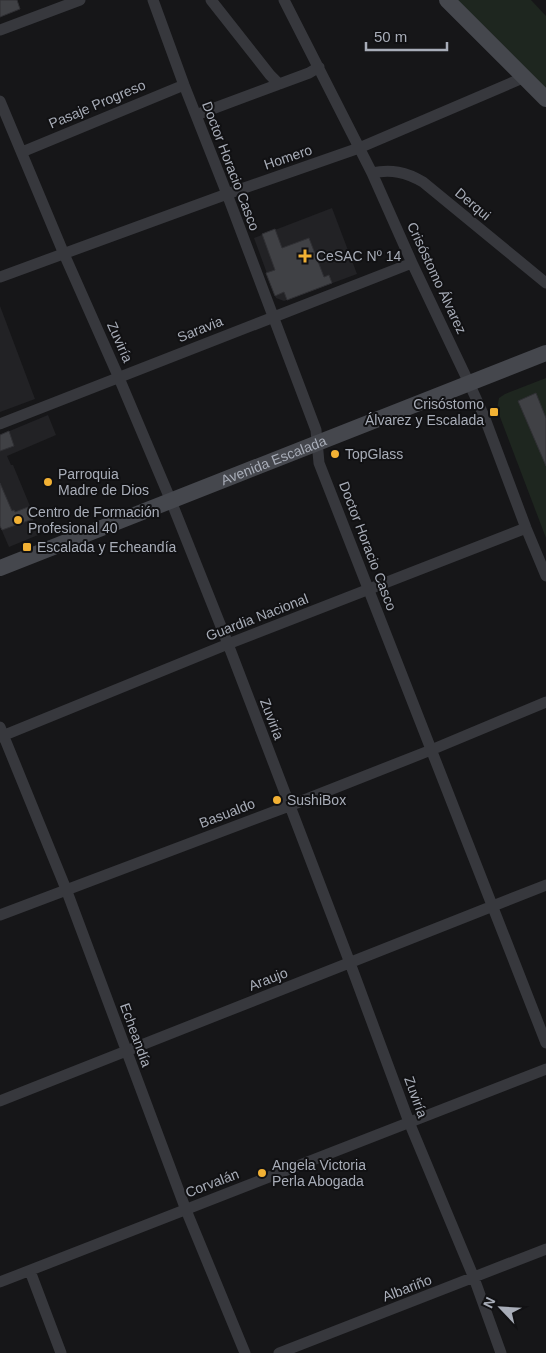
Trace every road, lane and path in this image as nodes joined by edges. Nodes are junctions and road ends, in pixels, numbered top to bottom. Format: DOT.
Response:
graph roads {
  1 [pos="80,0"];
  2 [pos="153,0"];
  3 [pos="211,0"];
  4 [pos="284,0"];
  5 [pos="447,0"];
  6 [pos="0,30"];
  7 [pos="319,67"];
  8 [pos="525,77"];
  9 [pos="184,84"];
  10 [pos="279,84"];
  11 [pos="546,99"];
  12 [pos="0,101"];
  13 [pos="196,115"];
  14 [pos="359,148"];
  15 [pos="22,152"];
  16 [pos="372,173"];
  17 [pos="227,194"];
  18 [pos="64,254"];
  19 [pos="412,263"];
  20 [pos="0,277"];
  21 [pos="546,283"];
  22 [pos="273,317"];
  23 [pos="546,353"];
  24 [pos="119,378"];
  25 [pos="469,382"];
  26 [pos="0,424"];
  27 [pos="318,443"];
  28 [pos="171,501"];
  29 [pos="526,528"];
  30 [pos="0,568"];
  31 [pos="546,576"];
  32 [pos="369,590"];
  33 [pos="228,644"];
  34 [pos="546,702"];
  35 [pos="1,733"];
  36 [pos="431,750"];
  37 [pos="289,806"];
  38 [pos="546,885"];
  39 [pos="66,889"];
  40 [pos="493,906"];
  41 [pos="0,915"];
  42 [pos="350,962"];
  43 [pos="546,1043"];
  44 [pos="126,1051"];
  45 [pos="546,1069"];
  46 [pos="0,1100"];
  47 [pos="409,1122"];
  48 [pos="186,1210"];
  49 [pos="546,1249"];
  50 [pos="30,1270"];
  51 [pos="474,1278"];
  52 [pos="0,1282"];
  53 [pos="61,1353"];
  54 [pos="245,1353"];
  55 [pos="279,1353"];
  56 [pos="501,1353"];
  1 -- 6 [label="street"];
  2 -- 9 [label="street, Doctor Horacio Casco"];
  3 -- 10 [label="street"];
  4 -- 7 [label="street, Crisóstomo Álvarez"];
  5 -- 8 [label="main road"];
  7 -- 10 [label="street"];
  7 -- 14 [label="street, Crisóstomo Álvarez"];
  8 -- 11 [label="main road"];
  8 -- 14 [label="street, Homero"];
  9 -- 13 [label="street, Doctor Horacio Casco"];
  9 -- 15 [label="street, Pasaje Progreso"];
  10 -- 13 [label="street"];
  12 -- 15 [label="street, Zuviría"];
  13 -- 17 [label="street, Doctor Horacio Casco"];
  14 -- 16 [label="street, Crisóstomo Álvarez"];
  14 -- 17 [label="street, Homero"];
  15 -- 18 [label="street, Zuviría"];
  16 -- 19 [label="street, Crisóstomo Álvarez"];
  16 -- 21 [label="street, Derqui"];
  17 -- 18 [label="street, Homero"];
  17 -- 22 [label="street, Doctor Horacio Casco"];
  18 -- 20 [label="street, Homero"];
  18 -- 24 [label="street, Zuviría"];
  19 -- 22 [label="street, Saravia"];
  19 -- 25 [label="street, Crisóstomo Álvarez"];
  22 -- 24 [label="street, Saravia"];
  22 -- 27 [label="street, Doctor Horacio Casco"];
  23 -- 25 [label="main road, Avenida Escalada"];
  24 -- 26 [label="street, Saravia"];
  24 -- 28 [label="street, Zuviría"];
  25 -- 27 [label="main road, Avenida Escalada"];
  25 -- 29 [label="street, Crisóstomo Álvarez"];
  27 -- 28 [label="main road, Avenida Escalada"];
  27 -- 32 [label="street, Doctor Horacio Casco"];
  28 -- 30 [label="main road, Avenida Escalada"];
  28 -- 33 [label="street, Zuviría"];
  29 -- 31 [label="street, Crisóstomo Álvarez"];
  29 -- 32 [label="street, Guardia Nacional"];
  32 -- 33 [label="street, Guardia Nacional"];
  32 -- 36 [label="street, Doctor Horacio Casco"];
  33 -- 35 [label="street, Guardia Nacional"];
  33 -- 37 [label="street, Zuviría"];
  34 -- 36 [label="street, Basualdo"];
  35 -- 39 [label="street, Echeandía"];
  36 -- 37 [label="street, Basualdo"];
  36 -- 40 [label="street, Doctor Horacio Casco"];
  37 -- 39 [label="street, Basualdo"];
  37 -- 42 [label="street, Zuviría"];
  38 -- 40 [label="street, Araujo"];
  39 -- 41 [label="street, Basualdo"];
  39 -- 44 [label="street, Echeandía"];
  40 -- 42 [label="street, Araujo"];
  40 -- 43 [label="street, Doctor Horacio Casco"];
  42 -- 44 [label="street, Araujo"];
  42 -- 47 [label="street, Zuviría"];
  44 -- 46 [label="street, Araujo"];
  44 -- 48 [label="street, Echeandía"];
  45 -- 47 [label="street, Corvalán"];
  47 -- 48 [label="street, Corvalán"];
  47 -- 51 [label="street, Zuviría"];
  48 -- 50 [label="street, Corvalán"];
  48 -- 54 [label="street, Echeandía"];
  49 -- 51 [label="street, Albariño"];
  50 -- 52 [label="street, Corvalán"];
  50 -- 53 [label="street"];
  51 -- 55 [label="street, Albariño"];
  51 -- 56 [label="street, Zuviría"];
}
